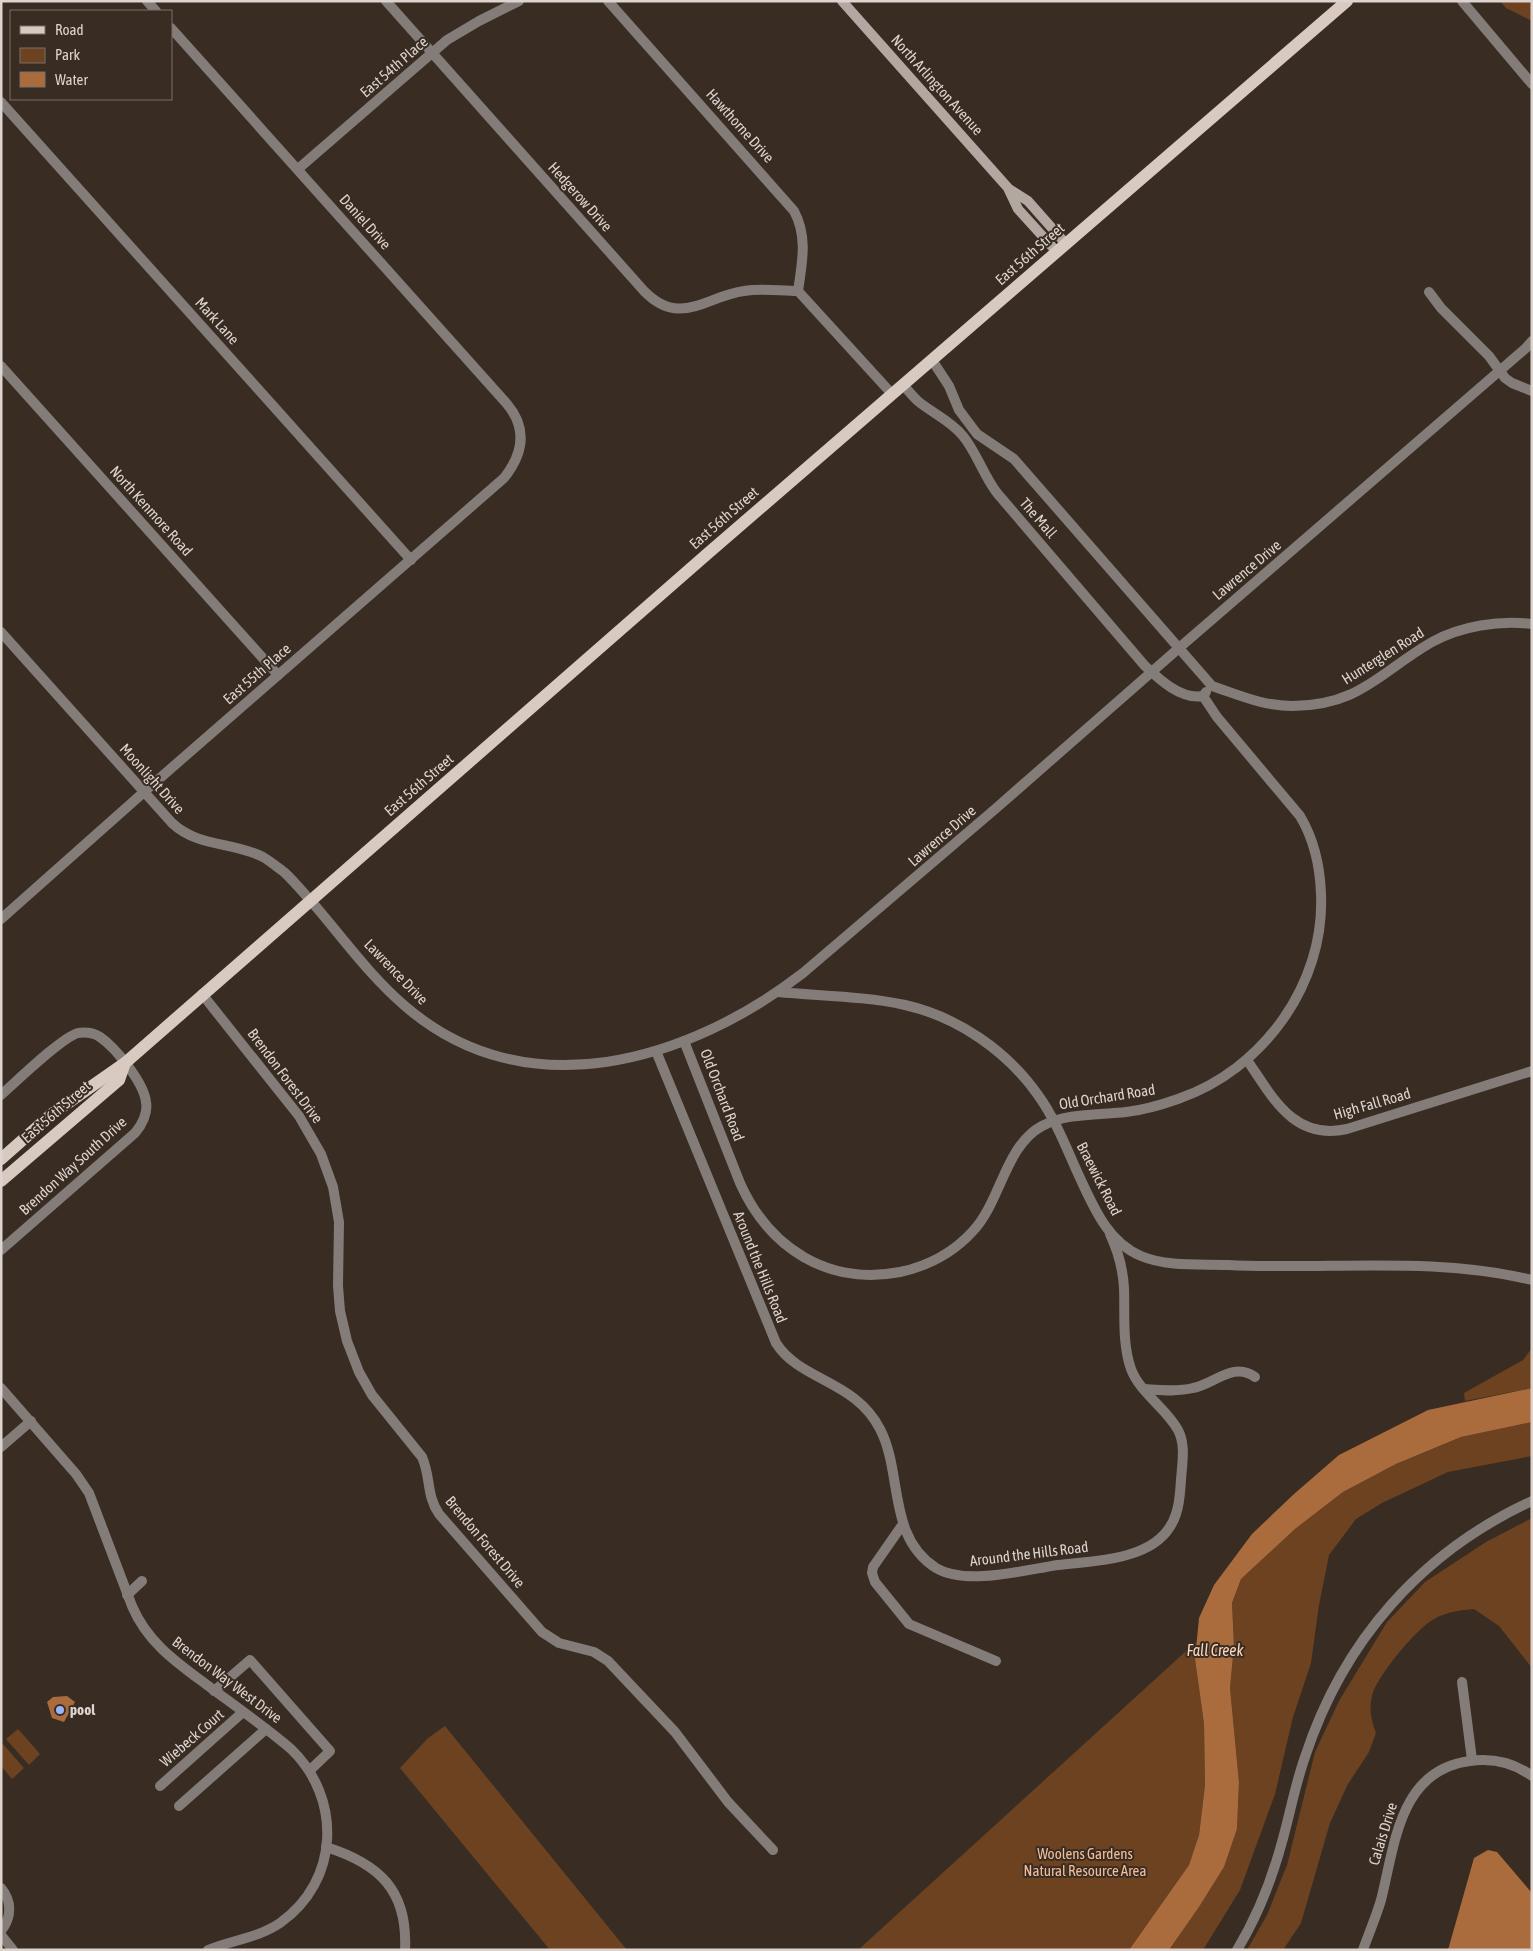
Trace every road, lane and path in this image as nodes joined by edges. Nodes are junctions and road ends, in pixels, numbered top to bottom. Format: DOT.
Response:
graph roads {
  1 [pos="386,1"];
  2 [pos="519,1"];
  3 [pos="608,1"];
  4 [pos="842,1"];
  5 [pos="1347,1"];
  6 [pos="1462,1"];
  7 [pos="172,29"];
  8 [pos="432,53"];
  9 [pos="1532,84"];
  10 [pos="1,102"];
  11 [pos="298,169"];
  12 [pos="1062,248"];
  13 [pos="798,291"];
  14 [pos="1430,292"];
  15 [pos="1532,341"];
  16 [pos="932,360"];
  17 [pos="1,366"];
  18 [pos="1499,370"];
  19 [pos="903,385"];
  20 [pos="1532,391"];
  21 [pos="892,394"];
  22 [pos="959,410"];
  23 [pos="946,420"];
  24 [pos="974,430"];
  25 [pos="965,438"];
  26 [pos="520,444"];
  27 [pos="411,560"];
  28 [pos="1532,624"];
  29 [pos="1,632"];
  30 [pos="1179,648"];
  31 [pos="1152,672"];
  32 [pos="278,675"];
  33 [pos="1212,686"];
  34 [pos="1203,696"];
  35 [pos="144,792"];
  36 [pos="310,901"];
  37 [pos="1,919"];
  38 [pos="778,992"];
  39 [pos="202,994"];
  40 [pos="684,1041"];
  41 [pos="656,1050"];
  42 [pos="1247,1060"];
  43 [pos="125,1063"];
  44 [pos="1532,1071"];
  45 [pos="1,1095"];
  46 [pos="1054,1121"];
  47 [pos="1,1159"];
  48 [pos="1,1181"];
  49 [pos="1110,1234"];
  50 [pos="1,1250"];
  51 [pos="1532,1280"];
  52 [pos="1255,1377"];
  53 [pos="1,1388"];
  54 [pos="1145,1389"];
  55 [pos="31,1421"];
  56 [pos="1,1447"];
  57 [pos="1532,1501"];
  58 [pos="903,1524"];
  59 [pos="142,1581"];
  60 [pos="127,1595"];
  61 [pos="996,1661"];
  62 [pos="1462,1682"];
  63 [pos="214,1691"];
  64 [pos="243,1712"];
  65 [pos="266,1729"];
  66 [pos="1472,1760"];
  67 [pos="310,1770"];
  68 [pos="1532,1776"];
  69 [pos="160,1786"];
  70 [pos="179,1806"];
  71 [pos="326,1847"];
  72 [pos="773,1850"];
  73 [pos="1,1888"];
  74 [pos="1,1931"];
  75 [pos="1,1935"];
  76 [pos="13,1950"];
  77 [pos="208,1950"];
  78 [pos="405,1950"];
  79 [pos="1237,1950"];
  80 [pos="1363,1950"];
  1 -- 8 [label="street, Hedgerow Drive"];
  2 -- 8 [label="street, East 54th Place"];
  3 -- 13 [label="street, Hawthorne Drive"];
  4 -- 12 [label="main road, North Arlington Avenue"];
  5 -- 12 [label="main road, East 56th Street"];
  6 -- 9 [label="street"];
  7 -- 11 [label="street, Daniel Drive"];
  8 -- 11 [label="street, East 54th Place"];
  8 -- 13 [label="street, Hedgerow Drive"];
  10 -- 27 [label="street, Mark Lane"];
  11 -- 26 [label="street, Daniel Drive"];
  12 -- 16 [label="main road, East 56th Street"];
  13 -- 21 [label="street"];
  14 -- 18 [label="street"];
  15 -- 18 [label="street, Lawrence Drive"];
  16 -- 19 [label="main road, East 56th Street"];
  16 -- 22 [label="street, The Mall"];
  17 -- 32 [label="street, North Kenmore Road"];
  18 -- 20 [label="street"];
  18 -- 30 [label="street, Lawrence Drive"];
  19 -- 21 [label="main road, East 56th Street"];
  19 -- 23 [label="street, The Mall"];
  21 -- 36 [label="main road, East 56th Street"];
  22 -- 23 [label="street"];
  22 -- 24 [label="street, The Mall"];
  23 -- 25 [label="street, The Mall"];
  24 -- 25 [label="street"];
  24 -- 30 [label="street, The Mall"];
  25 -- 31 [label="street, The Mall"];
  26 -- 27 [label="street, East 55th Place"];
  27 -- 32 [label="street, East 55th Place"];
  28 -- 33 [label="street, Hunterglen Road"];
  29 -- 35 [label="street, Moonlight Drive"];
  30 -- 31 [label="street, Lawrence Drive"];
  30 -- 33 [label="street, Hunterglen Road"];
  31 -- 34 [label="street"];
  31 -- 38 [label="street, Lawrence Drive"];
  32 -- 35 [label="street, East 55th Place"];
  33 -- 34 [label="street"];
  34 -- 42 [label="street, Old Orchard Road"];
  35 -- 36 [label="street, Moonlight Drive"];
  35 -- 37 [label="street, East 55th Place"];
  36 -- 39 [label="main road, East 56th Street"];
  36 -- 41 [label="street, Lawrence Drive"];
  38 -- 40 [label="street, Lawrence Drive"];
  38 -- 46 [label="street, Braewick Road"];
  39 -- 43 [label="main road, East 56th Street"];
  39 -- 72 [label="street, Brendon Forest Drive"];
  40 -- 41 [label="street, Lawrence Drive"];
  40 -- 46 [label="street, Old Orchard Road"];
  41 -- 58 [label="street, Around the Hills Road"];
  42 -- 44 [label="street, High Fall Road"];
  42 -- 46 [label="street, Old Orchard Road"];
  43 -- 45 [label="street"];
  43 -- 47 [label="main road, East 56th Street"];
  43 -- 48 [label="main road, East 56th Street"];
  43 -- 50 [label="street, Brendon Way South Drive"];
  46 -- 49 [label="street, Braewick Road"];
  49 -- 51 [label="street, Braewick Road"];
  49 -- 54 [label="street, Around the Hills Road"];
  52 -- 54 [label="street"];
  53 -- 55 [label="street, Brendon Way West Drive"];
  54 -- 58 [label="street, Around the Hills Road"];
  55 -- 56 [label="street"];
  55 -- 60 [label="street, Brendon Way West Drive"];
  57 -- 79 [label="street"];
  58 -- 61 [label="street"];
  59 -- 60 [label="street"];
  60 -- 63 [label="street, Brendon Way West Drive"];
  62 -- 66 [label="street"];
  63 -- 64 [label="street, Brendon Way West Drive"];
  63 -- 67 [label="street"];
  64 -- 65 [label="street, Brendon Way West Drive"];
  64 -- 69 [label="street, Wiebeck Court"];
  65 -- 67 [label="street, Brendon Way West Drive"];
  65 -- 70 [label="street"];
  66 -- 68 [label="street, Calais Drive"];
  66 -- 80 [label="street, Calais Drive"];
  67 -- 71 [label="street, Brendon Way West Drive"];
  71 -- 77 [label="street, Brendon Way West Drive"];
  71 -- 78 [label="street"];
  73 -- 74 [label="street"];
  75 -- 76 [label="street"];
}
